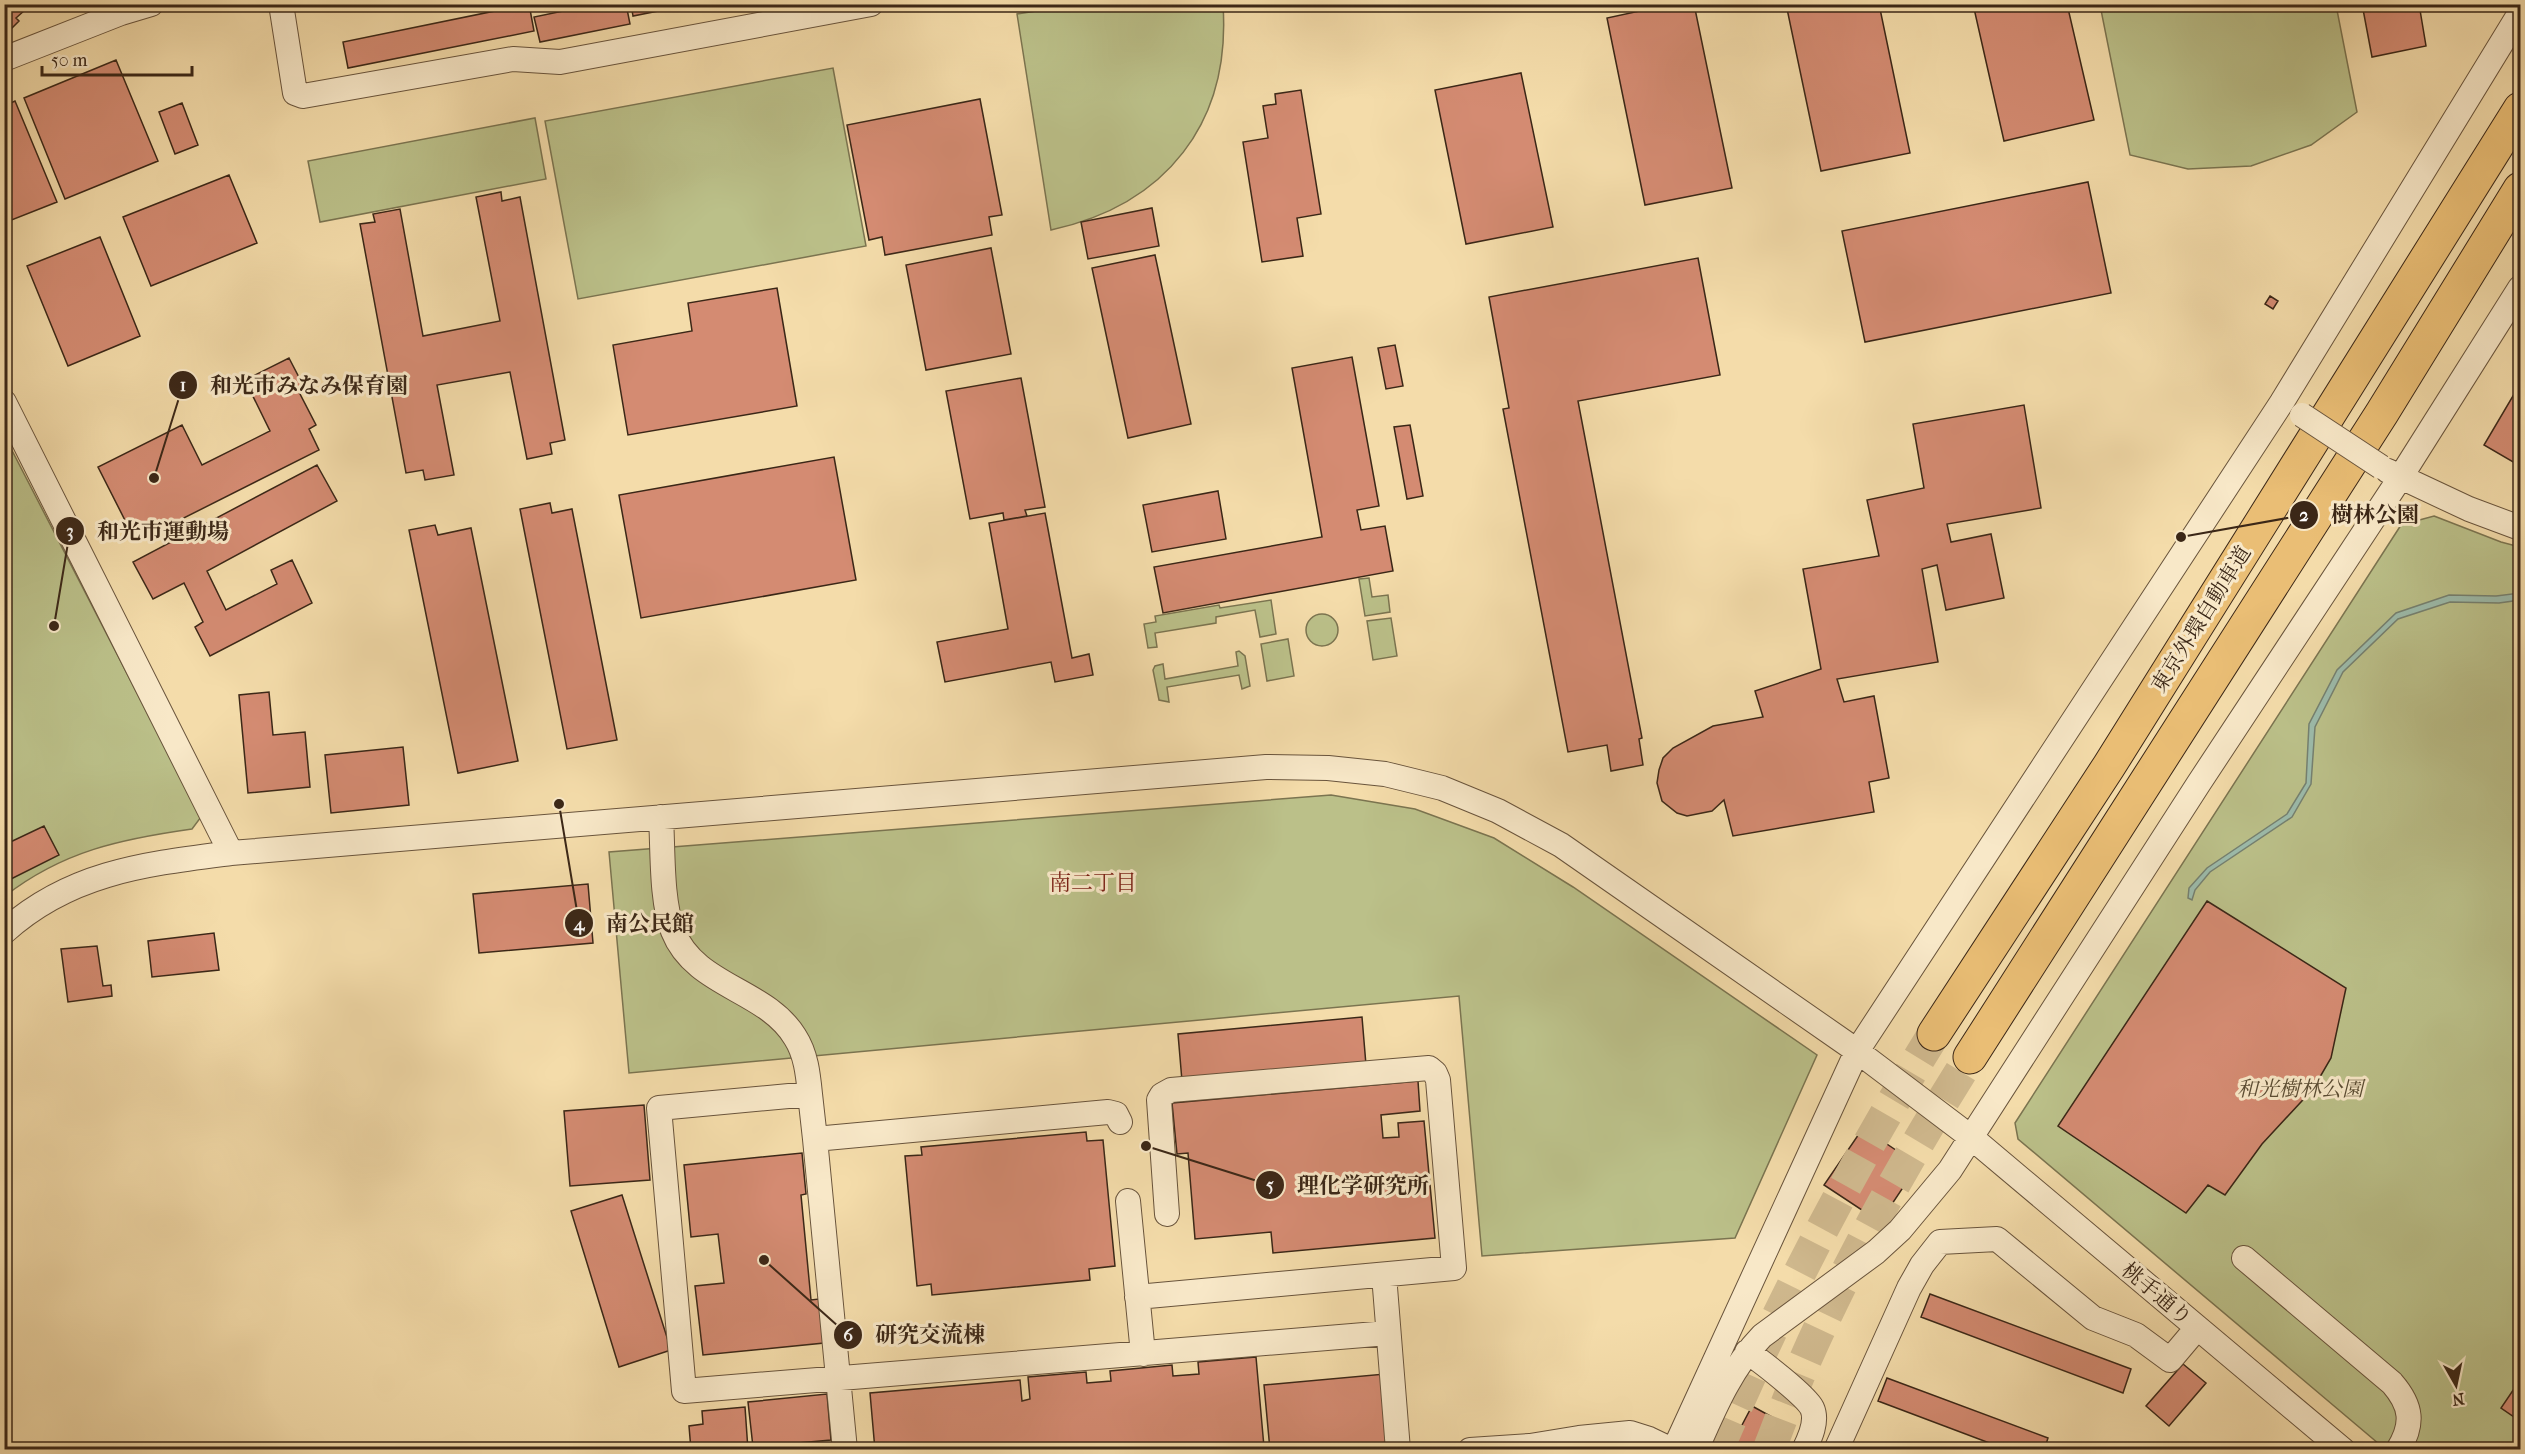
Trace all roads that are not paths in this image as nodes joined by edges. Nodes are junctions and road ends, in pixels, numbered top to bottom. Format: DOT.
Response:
graph roads {
  1 [pos="151,4"];
  2 [pos="281,4"];
  3 [pos="871,4"];
  4 [pos="2520,13"];
  5 [pos="4,59"];
  6 [pos="2520,109"];
  7 [pos="2520,189"];
  8 [pos="2520,288"];
  9 [pos="4,402"];
  10 [pos="2292,408"];
  11 [pos="2391,472"];
  12 [pos="2520,528"];
  13 [pos="661,817"];
  14 [pos="231,853"];
  15 [pos="4,932"];
  16 [pos="1934,1034"];
  17 [pos="1857,1051"];
  18 [pos="1970,1057"];
  19 [pos="810,1094"];
  20 [pos="1119,1122"];
  21 [pos="1972,1138"];
  22 [pos="815,1139"];
  23 [pos="1128,1201"];
  24 [pos="1167,1214"];
  25 [pos="2244,1258"];
  26 [pos="1384,1275"];
  27 [pos="1137,1297"];
  28 [pos="2197,1328"];
  29 [pos="1388,1333"];
  30 [pos="1747,1352"];
  31 [pos="1143,1354"];
  32 [pos="838,1380"];
  33 [pos="845,1449"];
  34 [pos="1398,1449"];
  35 [pos="1470,1449"];
  36 [pos="1673,1449"];
  37 [pos="1696,1449"];
  38 [pos="1804,1449"];
  39 [pos="1836,1449"];
  40 [pos="2343,1449"];
  41 [pos="2398,1449"];
  1 -- 5 [label="street"];
  2 -- 3 [label="street"];
  4 -- 10 [label="street"];
  6 -- 16 [label="highway, 東京外環自動車道"];
  7 -- 18 [label="highway, 東京外環自動車道"];
  8 -- 11 [label="street"];
  9 -- 14 [label="street"];
  10 -- 11 [label="street, bridge"];
  10 -- 17 [label="street"];
  11 -- 12 [label="street"];
  11 -- 21 [label="street"];
  13 -- 14 [label="street, 桃手通り"];
  13 -- 17 [label="street, 桃手通り"];
  13 -- 19 [label="street"];
  14 -- 15 [label="street, 桃手通り"];
  17 -- 21 [label="street, 桃手通り"];
  17 -- 36 [label="street"];
  19 -- 22 [label="street"];
  19 -- 32 [label="street"];
  20 -- 22 [label="street"];
  21 -- 28 [label="street, 桃手通り"];
  21 -- 30 [label="street"];
  22 -- 32 [label="street"];
  23 -- 27 [label="street"];
  24 -- 26 [label="street"];
  25 -- 41 [label="street"];
  26 -- 27 [label="street"];
  26 -- 29 [label="street"];
  27 -- 31 [label="street"];
  28 -- 39 [label="street"];
  28 -- 40 [label="street, 桃手通り"];
  29 -- 31 [label="street"];
  29 -- 34 [label="street"];
  30 -- 37 [label="street"];
  30 -- 38 [label="street"];
  31 -- 32 [label="street"];
  32 -- 33 [label="street"];
  35 -- 36 [label="street"];
}
